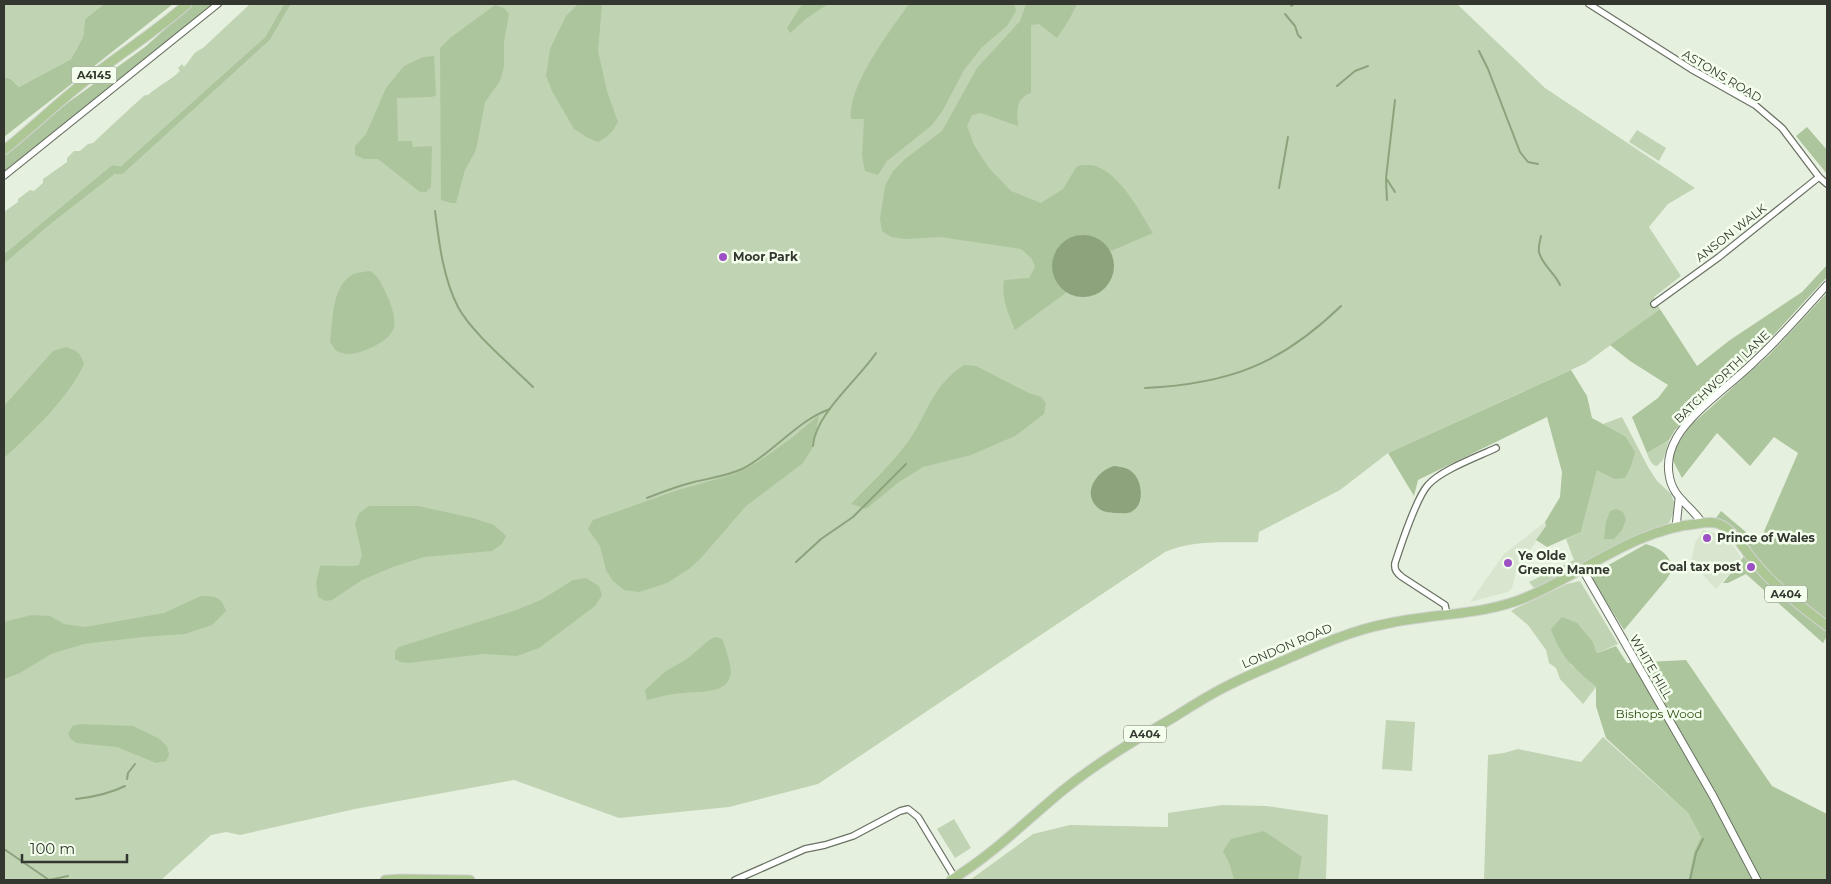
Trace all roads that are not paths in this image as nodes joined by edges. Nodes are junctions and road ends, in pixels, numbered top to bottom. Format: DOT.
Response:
graph roads {
  1 [pos="187,4"];
  2 [pos="218,4"];
  3 [pos="1589,4"];
  4 [pos="4,150"];
  5 [pos="4,176"];
  6 [pos="1819,177"];
  7 [pos="1827,184"];
  8 [pos="1827,285"];
  9 [pos="1654,304"];
  10 [pos="1496,448"];
  11 [pos="1679,499"];
  12 [pos="1702,523"];
  13 [pos="1676,527"];
  14 [pos="1583,570"];
  15 [pos="1447,615"];
  16 [pos="1827,626"];
  17 [pos="953,879"];
  18 [pos="384,880"];
  19 [pos="470,880"];
  20 [pos="735,880"];
  21 [pos="1757,880"];
  1 -- 4 [label="main road, A4145"];
  2 -- 5 [label="street"];
  3 -- 6 [label="street, ASTONS ROAD"];
  6 -- 7 [label="street, ASTONS ROAD"];
  6 -- 9 [label="street, ANSON WALK"];
  8 -- 11 [label="street, BATCHWORTH LANE"];
  10 -- 15 [label="street"];
  11 -- 12 [label="street, BATCHWORTH LANE"];
  11 -- 13 [label="street, BATCHWORTH LANE"];
  12 -- 13 [label="main road, A404"];
  12 -- 16 [label="main road, A404"];
  13 -- 14 [label="main road, LONDON ROAD / A404"];
  14 -- 15 [label="main road, LONDON ROAD / A404"];
  14 -- 21 [label="street, WHITE HILL"];
  15 -- 17 [label="main road, LONDON ROAD / A404"];
  17 -- 20 [label="street"];
  18 -- 19 [label="main road"];
}
